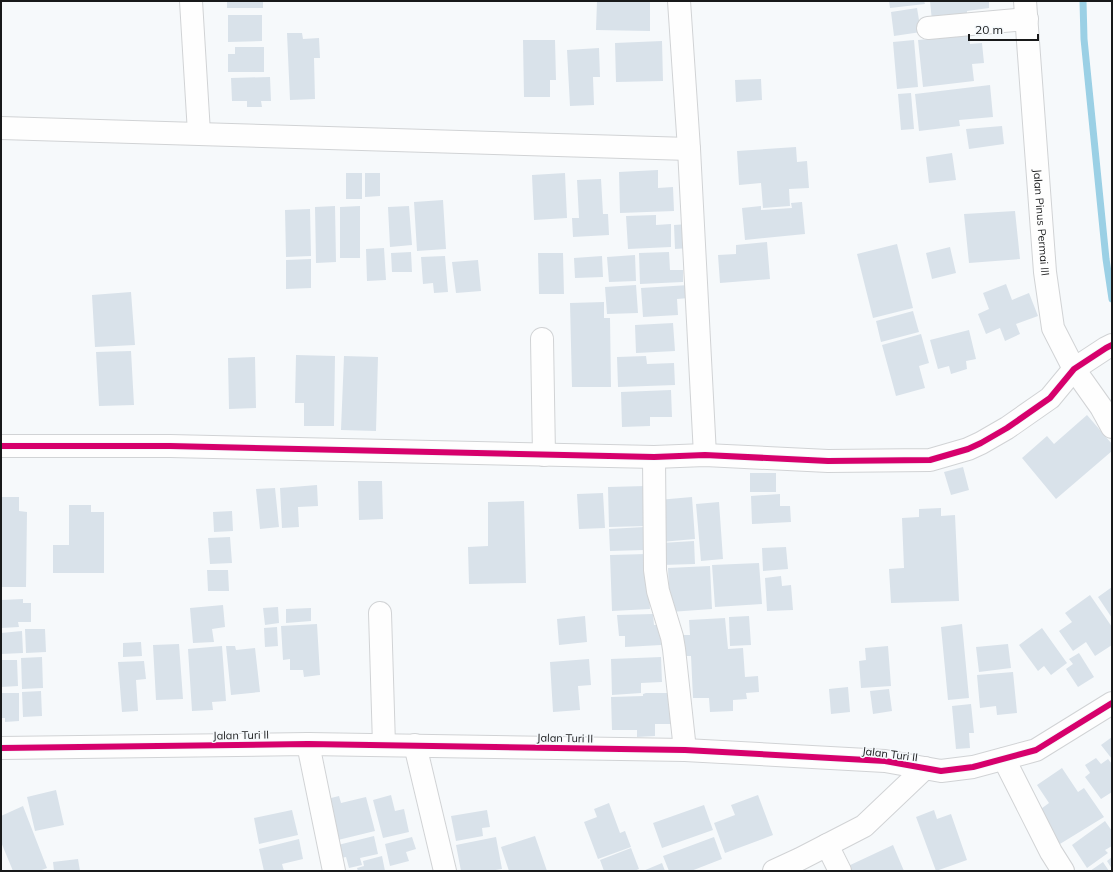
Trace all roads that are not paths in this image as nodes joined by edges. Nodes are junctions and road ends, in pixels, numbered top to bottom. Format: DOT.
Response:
graph roads {
  1 [pos="191,1"];
  2 [pos="679,1"];
  3 [pos="1026,10"];
  4 [pos="928,28"];
  5 [pos="1,128"];
  6 [pos="199,134"];
  7 [pos="690,149"];
  8 [pos="542,339"];
  9 [pos="1109,346"];
  10 [pos="1074,369"];
  11 [pos="1112,427"];
  12 [pos="1,446"];
  13 [pos="544,454"];
  14 [pos="705,455"];
  15 [pos="654,457"];
  16 [pos="380,613"];
  17 [pos="1112,703"];
  18 [pos="308,744"];
  19 [pos="384,745"];
  20 [pos="415,746"];
  21 [pos="1,748"];
  22 [pos="685,750"];
  23 [pos="1004,759"];
  24 [pos="925,768"];
  25 [pos="828,845"];
  26 [pos="334,871"];
  27 [pos="446,871"];
  28 [pos="774,871"];
  29 [pos="840,871"];
  30 [pos="1063,871"];
  1 -- 6 [label="street"];
  2 -- 7 [label="street"];
  3 -- 4 [label="street"];
  3 -- 10 [label="street, Jalan Pinus Permai III"];
  5 -- 6 [label="street"];
  6 -- 7 [label="street"];
  7 -- 14 [label="street"];
  8 -- 13 [label="street"];
  9 -- 10 [label="street"];
  10 -- 11 [label="street, Jalan Pinus Permai III"];
  10 -- 14 [label="street"];
  12 -- 13 [label="street"];
  13 -- 15 [label="street"];
  14 -- 15 [label="street"];
  15 -- 22 [label="street"];
  16 -- 19 [label="street"];
  17 -- 23 [label="street, Jalan Turi II"];
  18 -- 19 [label="street, Jalan Turi II"];
  18 -- 21 [label="street, Jalan Turi II"];
  18 -- 26 [label="street"];
  19 -- 20 [label="street, Jalan Turi II"];
  20 -- 22 [label="street, Jalan Turi II"];
  20 -- 27 [label="street"];
  22 -- 24 [label="street, Jalan Turi II"];
  23 -- 24 [label="street, Jalan Turi II"];
  23 -- 30 [label="street"];
  24 -- 25 [label="street"];
  25 -- 28 [label="street"];
  25 -- 29 [label="street"];
}
